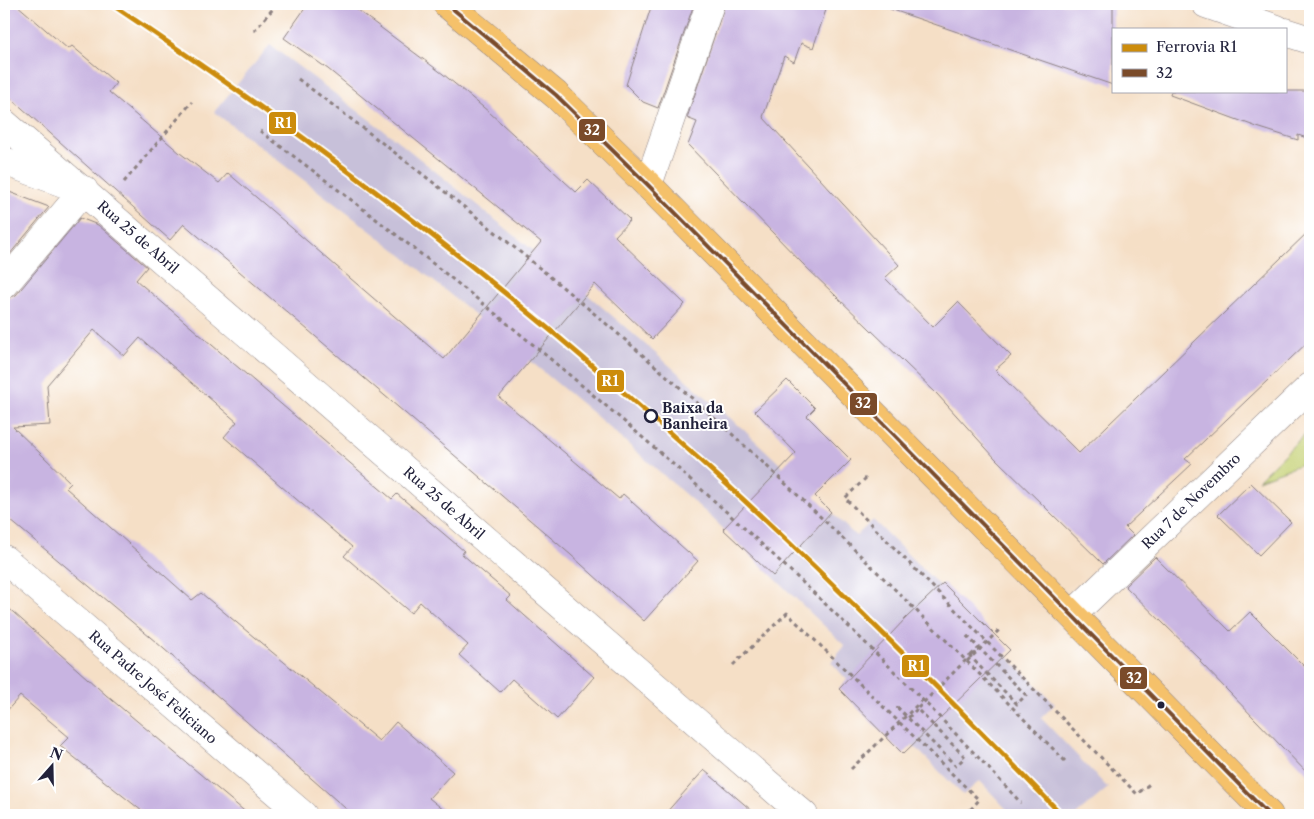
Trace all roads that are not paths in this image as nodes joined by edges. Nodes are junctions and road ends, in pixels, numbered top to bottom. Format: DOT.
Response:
graph roads {
  1 [pos="447,4"];
  2 [pos="710,4"];
  3 [pos="1206,4"];
  4 [pos="1274,28"];
  5 [pos="1286,32"];
  6 [pos="1310,40"];
  7 [pos="4,123"];
  8 [pos="4,161"];
  9 [pos="648,185"];
  10 [pos="84,190"];
  11 [pos="4,285"];
  12 [pos="1310,386"];
  13 [pos="4,559"];
  14 [pos="1072,615"];
  15 [pos="303,815"];
  16 [pos="804,815"];
  17 [pos="1269,815"];
  1 -- 9 [label="main road"];
  2 -- 9 [label="street"];
  3 -- 4 [label="street"];
  5 -- 6 [label="street"];
  7 -- 10 [label="street, Rua 25 de Abril"];
  8 -- 10 [label="street"];
  9 -- 14 [label="main road"];
  10 -- 11 [label="street"];
  10 -- 16 [label="street, Rua 25 de Abril"];
  12 -- 14 [label="street, Rua 7 de Novembro"];
  13 -- 15 [label="street, Rua Padre José Feliciano"];
  14 -- 17 [label="main road"];
}
